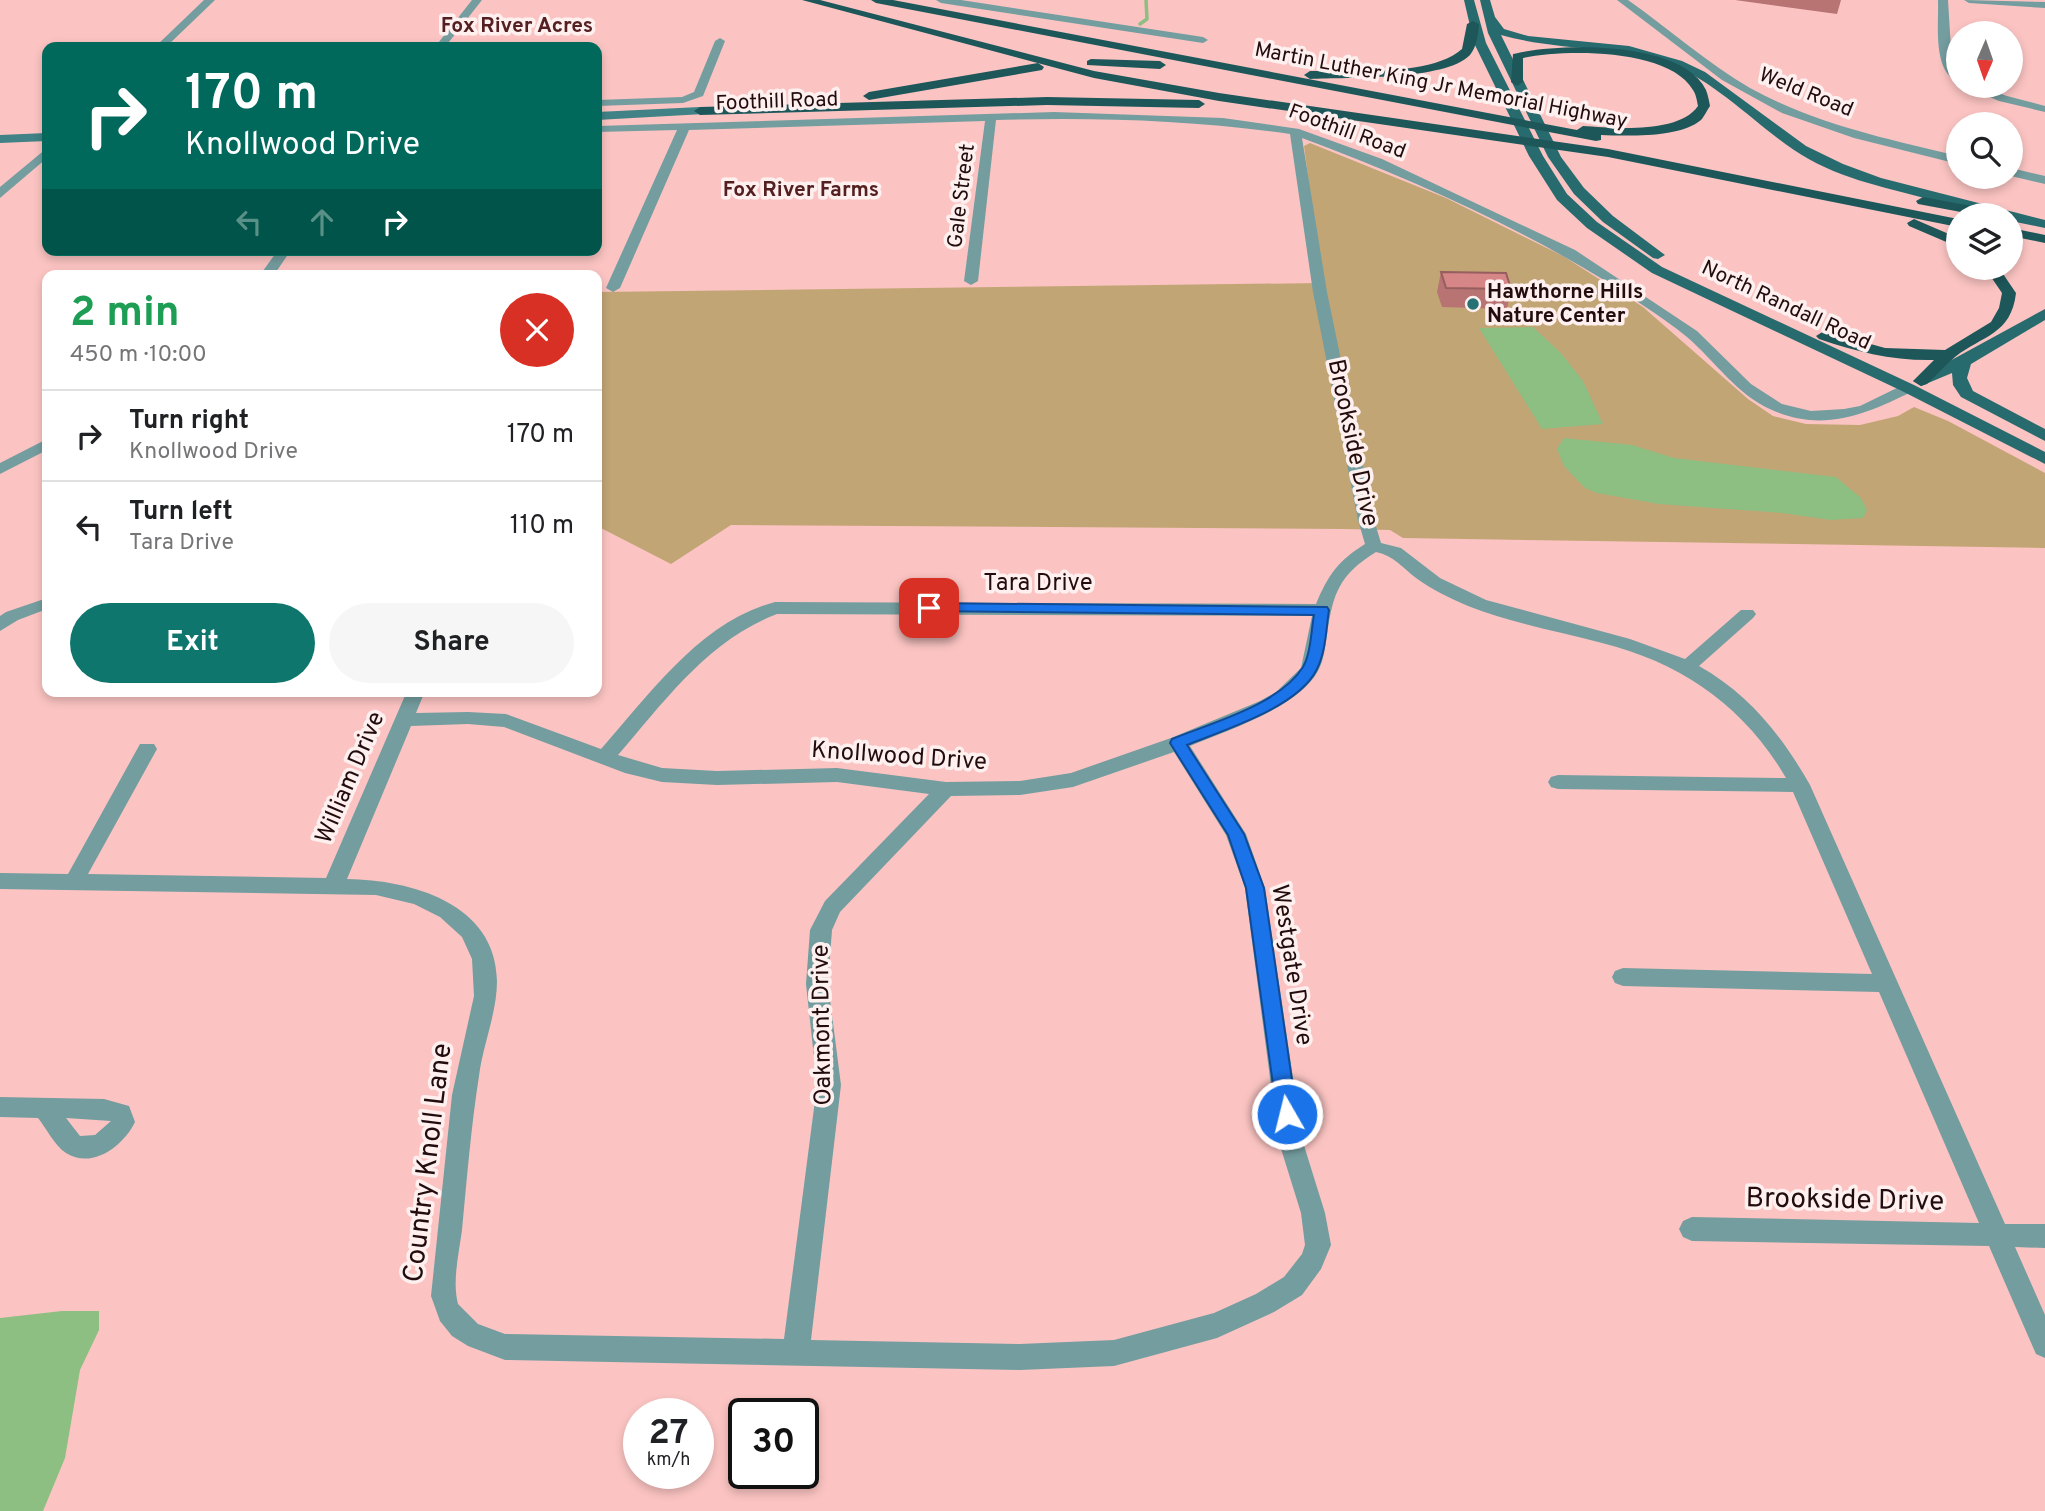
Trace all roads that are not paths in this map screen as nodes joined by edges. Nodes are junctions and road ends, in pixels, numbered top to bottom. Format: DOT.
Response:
graph roads {
  1 [pos="210,0"];
  2 [pos="477,0"];
  3 [pos="807,0"];
  4 [pos="876,0"];
  5 [pos="941,0"];
  6 [pos="1469,0"];
  7 [pos="1485,0"];
  8 [pos="1622,0"];
  9 [pos="1943,0"];
  10 [pos="1969,0"];
  11 [pos="1005,5"];
  12 [pos="2045,5"];
  13 [pos="1489,17"];
  14 [pos="1473,24"];
  15 [pos="720,40"];
  16 [pos="1203,40"];
  17 [pos="165,42"];
  18 [pos="444,42"];
  19 [pos="1480,43"];
  20 [pos="1499,43"];
  21 [pos="1585,43"];
  22 [pos="1946,49"];
  23 [pos="1235,68"];
  24 [pos="1279,76"];
  25 [pos="1517,82"];
  26 [pos="2000,98"];
  27 [pos="1398,100"];
  28 [pos="602,103"];
  29 [pos="2045,109"];
  30 [pos="700,111"];
  31 [pos="602,116"];
  32 [pos="991,116"];
  33 [pos="685,126"];
  34 [pos="602,129"];
  35 [pos="1295,131"];
  36 [pos="42,137"];
  37 [pos="1514,138"];
  38 [pos="0,139"];
  39 [pos="42,156"];
  40 [pos="1946,157"];
  41 [pos="1688,168"];
  42 [pos="1771,171"];
  43 [pos="2023,175"];
  44 [pos="2045,180"];
  45 [pos="1851,187"];
  46 [pos="0,194"];
  47 [pos="1952,203"];
  48 [pos="1946,205"];
  49 [pos="1946,221"];
  50 [pos="2023,221"];
  51 [pos="2045,224"];
  52 [pos="2023,227"];
  53 [pos="1946,238"];
  54 [pos="2045,239"];
  55 [pos="2000,280"];
  56 [pos="971,281"];
  57 [pos="613,288"];
  58 [pos="2045,314"];
  59 [pos="1824,336"];
  60 [pos="1956,357"];
  61 [pos="1915,384"];
  62 [pos="2045,436"];
  63 [pos="2045,443"];
  64 [pos="42,447"];
  65 [pos="2045,459"];
  66 [pos="0,469"];
  67 [pos="1374,546"];
  68 [pos="42,604"];
  69 [pos="1322,610"];
  70 [pos="1747,614"];
  71 [pos="0,625"];
  72 [pos="1687,667"];
  73 [pos="414,697"];
  74 [pos="404,720"];
  75 [pos="1178,743"];
  76 [pos="147,749"];
  77 [pos="604,757"];
  78 [pos="1558,782"];
  79 [pos="1800,785"];
  80 [pos="946,789"];
  81 [pos="0,881"];
  82 [pos="74,882"];
  83 [pos="334,886"];
  84 [pos="1623,977"];
  85 [pos="1886,983"];
  86 [pos="0,1107"];
  87 [pos="44,1108"];
  88 [pos="1692,1229"];
  89 [pos="1997,1235"];
  90 [pos="2045,1236"];
  91 [pos="1293,1286"];
  92 [pos="2045,1345"];
  93 [pos="796,1351"];
  1 -- 17 [label="street"];
  2 -- 18 [label="street"];
  3 -- 37 [label="highway, Martin Luther King Jr Memorial Highway"];
  4 -- 23 [label="highway, Martin Luther King Jr Memorial Highway"];
  5 -- 11 [label="street"];
  6 -- 14 [label="main road, North Randall Road"];
  7 -- 13 [label="main road, North Randall Road"];
  8 -- 40 [label="street, Weld Road"];
  9 -- 22 [label="street"];
  10 -- 12 [label="street"];
  11 -- 16 [label="street"];
  13 -- 20 [label="main road, North Randall Road"];
  13 -- 21 [label="main road"];
  14 -- 19 [label="main road, North Randall Road"];
  14 -- 24 [label="highway"];
  15 -- 28 [label="street"];
  19 -- 20 [label="main road"];
  19 -- 61 [label="main road, North Randall Road"];
  20 -- 21 [label="main road"];
  20 -- 25 [label="main road, North Randall Road"];
  21 -- 47 [label="main road"];
  23 -- 24 [label="highway"];
  23 -- 27 [label="highway, Martin Luther King Jr Memorial Highway"];
  24 -- 25 [label="highway"];
  25 -- 59 [label="main road, North Randall Road"];
  26 -- 29 [label="street"];
  27 -- 30 [label="highway"];
  27 -- 42 [label="highway, Martin Luther King Jr Memorial Highway"];
  30 -- 31 [label="main road"];
  30 -- 37 [label="highway"];
  32 -- 33 [label="street, Foothill Road"];
  32 -- 35 [label="street, Foothill Road"];
  32 -- 56 [label="street, Gale Street"];
  33 -- 34 [label="street, Foothill Road"];
  33 -- 57 [label="street"];
  35 -- 61 [label="street, Foothill Road"];
  35 -- 67 [label="street, Brookside Drive"];
  36 -- 38 [label="main road"];
  37 -- 41 [label="highway, Martin Luther King Jr Memorial Highway"];
  39 -- 46 [label="street"];
  41 -- 49 [label="highway"];
  41 -- 53 [label="highway"];
  43 -- 44 [label="street"];
  45 -- 48 [label="highway"];
  50 -- 51 [label="main road"];
  52 -- 54 [label="highway"];
  55 -- 60 [label="highway"];
  58 -- 60 [label="main road"];
  59 -- 60 [label="highway"];
  59 -- 61 [label="main road, North Randall Road"];
  60 -- 61 [label="highway"];
  60 -- 62 [label="main road"];
  61 -- 63 [label="main road, North Randall Road"];
  61 -- 65 [label="main road, North Randall Road"];
  64 -- 66 [label="street"];
  67 -- 69 [label="street, Knollwood Drive"];
  67 -- 72 [label="street, Brookside Drive"];
  68 -- 71 [label="street"];
  69 -- 75 [label="street, Knollwood Drive"];
  69 -- 77 [label="street, Tara Drive"];
  70 -- 72 [label="street"];
  72 -- 79 [label="street, Brookside Drive"];
  73 -- 74 [label="street, William Drive"];
  74 -- 77 [label="street, Knollwood Drive"];
  74 -- 83 [label="street, William Drive"];
  75 -- 80 [label="street, Knollwood Drive"];
  75 -- 91 [label="street, Westgate Drive"];
  76 -- 82 [label="street"];
  77 -- 80 [label="street, Knollwood Drive"];
  78 -- 79 [label="street"];
  79 -- 85 [label="street, Brookside Drive"];
  80 -- 93 [label="street, Oakmont Drive"];
  81 -- 82 [label="street, Country Knoll Lane"];
  82 -- 83 [label="street, Country Knoll Lane"];
  83 -- 93 [label="street, Country Knoll Lane"];
  84 -- 85 [label="street"];
  85 -- 89 [label="street, Brookside Drive"];
  86 -- 87 [label="street"];
  88 -- 89 [label="street, Brookside Drive"];
  89 -- 90 [label="street, Brookside Drive"];
  89 -- 92 [label="street, Brookside Drive"];
  91 -- 93 [label="street, Country Knoll Lane"];
}
